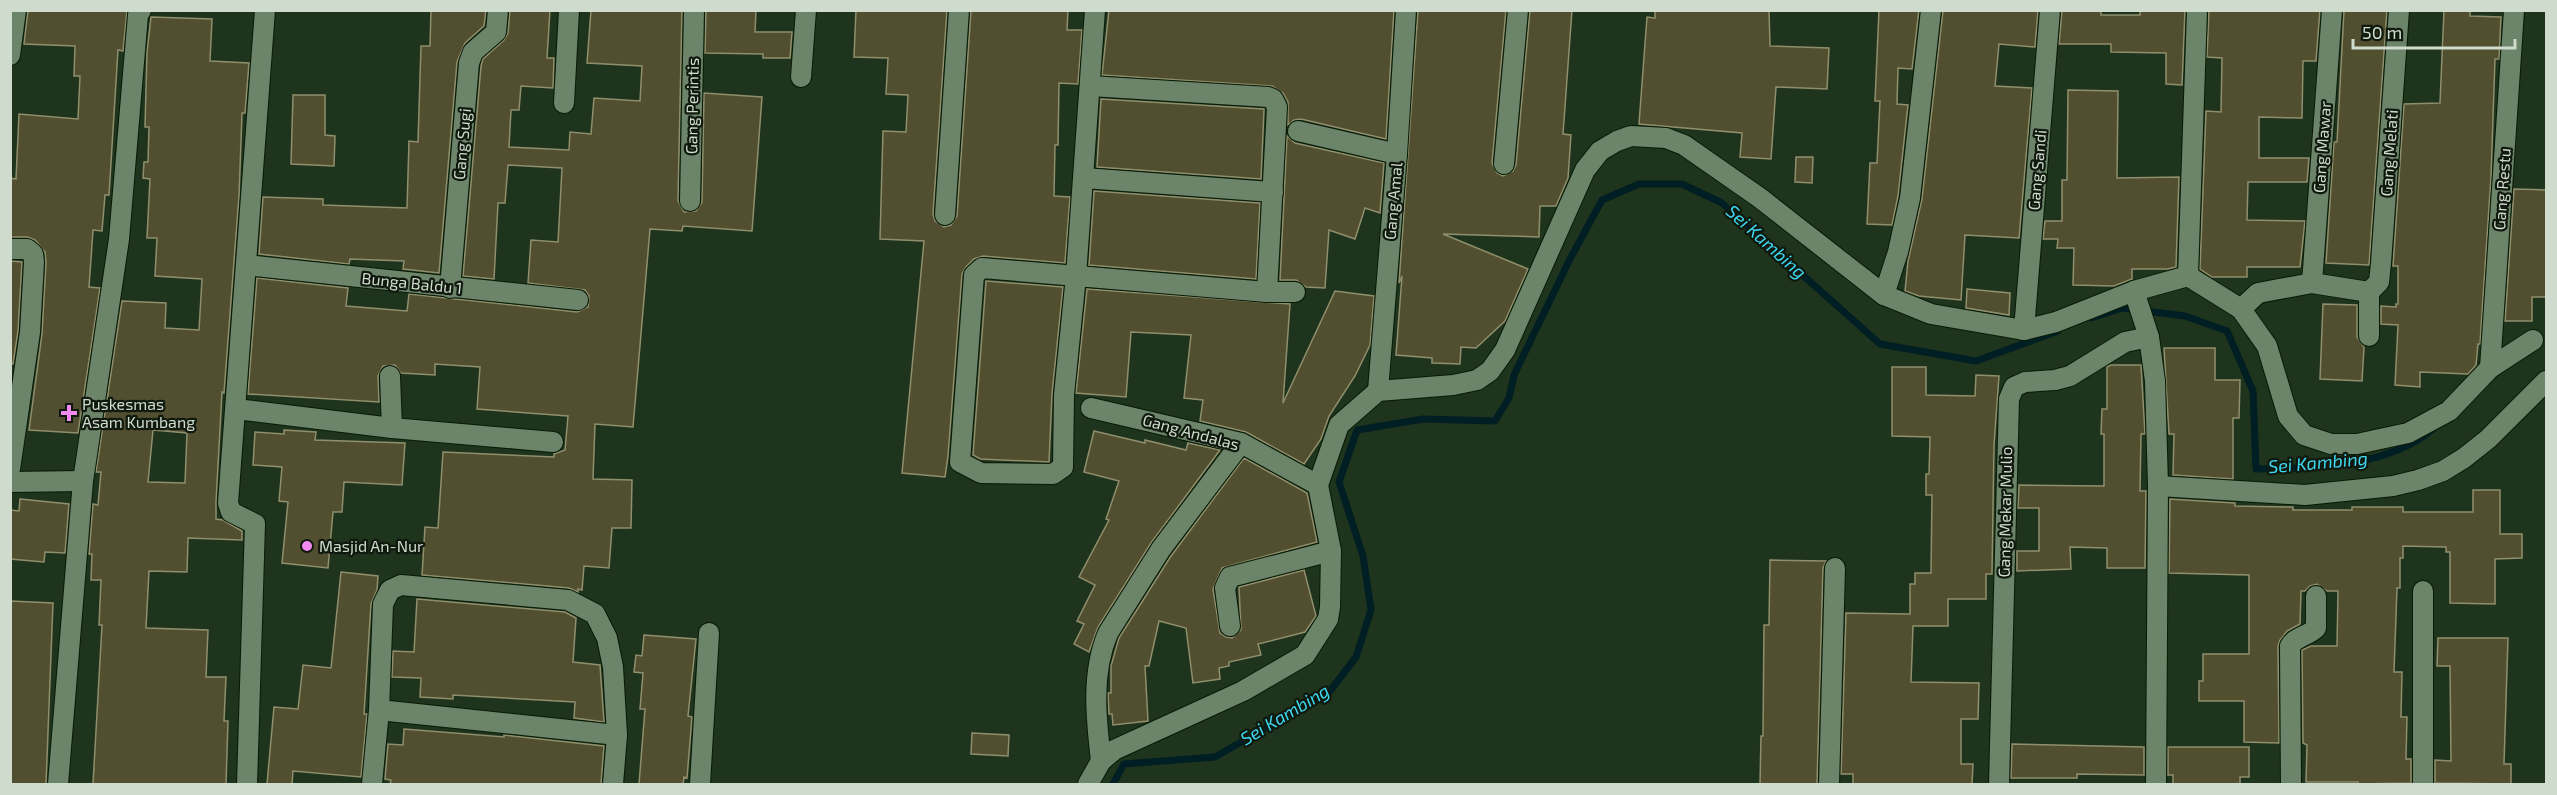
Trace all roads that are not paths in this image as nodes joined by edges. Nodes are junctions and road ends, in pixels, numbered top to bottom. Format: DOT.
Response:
graph roads {
  1 [pos="16,10"];
  2 [pos="141,10"];
  3 [pos="265,10"];
  4 [pos="498,10"];
  5 [pos="569,10"];
  6 [pos="694,10"];
  7 [pos="806,10"];
  8 [pos="960,10"];
  9 [pos="1095,10"];
  10 [pos="1406,10"];
  11 [pos="1518,10"];
  12 [pos="1930,10"];
  13 [pos="2050,10"];
  14 [pos="2197,10"];
  15 [pos="2332,10"];
  16 [pos="2399,10"];
  17 [pos="2514,10"];
  18 [pos="10,56"];
  19 [pos="801,77"];
  20 [pos="1090,86"];
  21 [pos="564,103"];
  22 [pos="1298,131"];
  23 [pos="1397,154"];
  24 [pos="1504,165"];
  25 [pos="1084,178"];
  26 [pos="1273,192"];
  27 [pos="690,201"];
  28 [pos="945,215"];
  29 [pos="10,249"];
  30 [pos="246,265"];
  31 [pos="1076,276"];
  32 [pos="2187,276"];
  33 [pos="2312,283"];
  34 [pos="450,288"];
  35 [pos="1267,292"];
  36 [pos="1295,292"];
  37 [pos="2369,292"];
  38 [pos="1884,295"];
  39 [pos="2136,297"];
  40 [pos="578,300"];
  41 [pos="2241,309"];
  42 [pos="2024,330"];
  43 [pos="2148,333"];
  44 [pos="2369,336"];
  45 [pos="2533,340"];
  46 [pos="2490,368"];
  47 [pos="390,376"];
  48 [pos="2547,381"];
  49 [pos="17,383"];
  50 [pos="1378,392"];
  51 [pos="1091,408"];
  52 [pos="236,409"];
  53 [pos="392,428"];
  54 [pos="553,442"];
  55 [pos="1241,443"];
  56 [pos="10,469"];
  57 [pos="83,481"];
  58 [pos="10,482"];
  59 [pos="1318,485"];
  60 [pos="2158,486"];
  61 [pos="1331,552"];
  62 [pos="1835,568"];
  63 [pos="2423,591"];
  64 [pos="2316,596"];
  65 [pos="1230,626"];
  66 [pos="709,633"];
  67 [pos="379,710"];
  68 [pos="617,735"];
  69 [pos="1101,761"];
  70 [pos="58,784"];
  71 [pos="247,784"];
  72 [pos="372,784"];
  73 [pos="613,784"];
  74 [pos="700,784"];
  75 [pos="1088,784"];
  76 [pos="1829,784"];
  77 [pos="1999,784"];
  78 [pos="2156,784"];
  79 [pos="2291,784"];
  80 [pos="2423,784"];
  1 -- 18 [label="street"];
  2 -- 57 [label="street"];
  3 -- 30 [label="street"];
  4 -- 34 [label="street, Gang Sugi"];
  5 -- 21 [label="street"];
  6 -- 27 [label="street, Gang Perintis"];
  7 -- 19 [label="street"];
  8 -- 28 [label="street"];
  9 -- 20 [label="street"];
  10 -- 23 [label="street, Gang Amal"];
  11 -- 24 [label="street"];
  12 -- 38 [label="street"];
  13 -- 42 [label="street, Gang Sandi"];
  14 -- 32 [label="street"];
  15 -- 33 [label="street, Gang Mawar"];
  16 -- 37 [label="street, Gang Melati"];
  17 -- 46 [label="street, Gang Restu"];
  20 -- 25 [label="street"];
  20 -- 26 [label="street"];
  22 -- 23 [label="street"];
  23 -- 50 [label="street, Gang Amal"];
  25 -- 26 [label="street"];
  25 -- 31 [label="street"];
  26 -- 35 [label="street"];
  29 -- 49 [label="street"];
  30 -- 34 [label="street, Bunga Baldu 1"];
  30 -- 52 [label="street"];
  31 -- 31 [label="street"];
  31 -- 35 [label="street"];
  32 -- 39 [label="street"];
  32 -- 41 [label="street"];
  33 -- 37 [label="street"];
  33 -- 41 [label="street"];
  34 -- 40 [label="street, Bunga Baldu 1"];
  35 -- 36 [label="street"];
  37 -- 44 [label="street"];
  38 -- 42 [label="street"];
  38 -- 50 [label="street"];
  39 -- 42 [label="street"];
  39 -- 43 [label="street"];
  41 -- 46 [label="street"];
  43 -- 60 [label="street"];
  43 -- 77 [label="street, Gang Mekar Mulio"];
  45 -- 46 [label="street"];
  47 -- 53 [label="street"];
  48 -- 60 [label="street"];
  49 -- 56 [label="street"];
  50 -- 59 [label="street"];
  51 -- 55 [label="street, Gang Andalas"];
  52 -- 53 [label="street"];
  52 -- 71 [label="street"];
  53 -- 54 [label="street"];
  55 -- 59 [label="street, Gang Andalas"];
  55 -- 69 [label="street"];
  57 -- 58 [label="street"];
  57 -- 70 [label="street"];
  59 -- 61 [label="street"];
  60 -- 78 [label="street"];
  61 -- 65 [label="street"];
  61 -- 69 [label="street"];
  62 -- 76 [label="street"];
  63 -- 80 [label="street"];
  64 -- 79 [label="street"];
  66 -- 74 [label="street"];
  67 -- 68 [label="street"];
  67 -- 68 [label="street"];
  67 -- 72 [label="street"];
  68 -- 73 [label="street"];
  69 -- 75 [label="street"];
}
